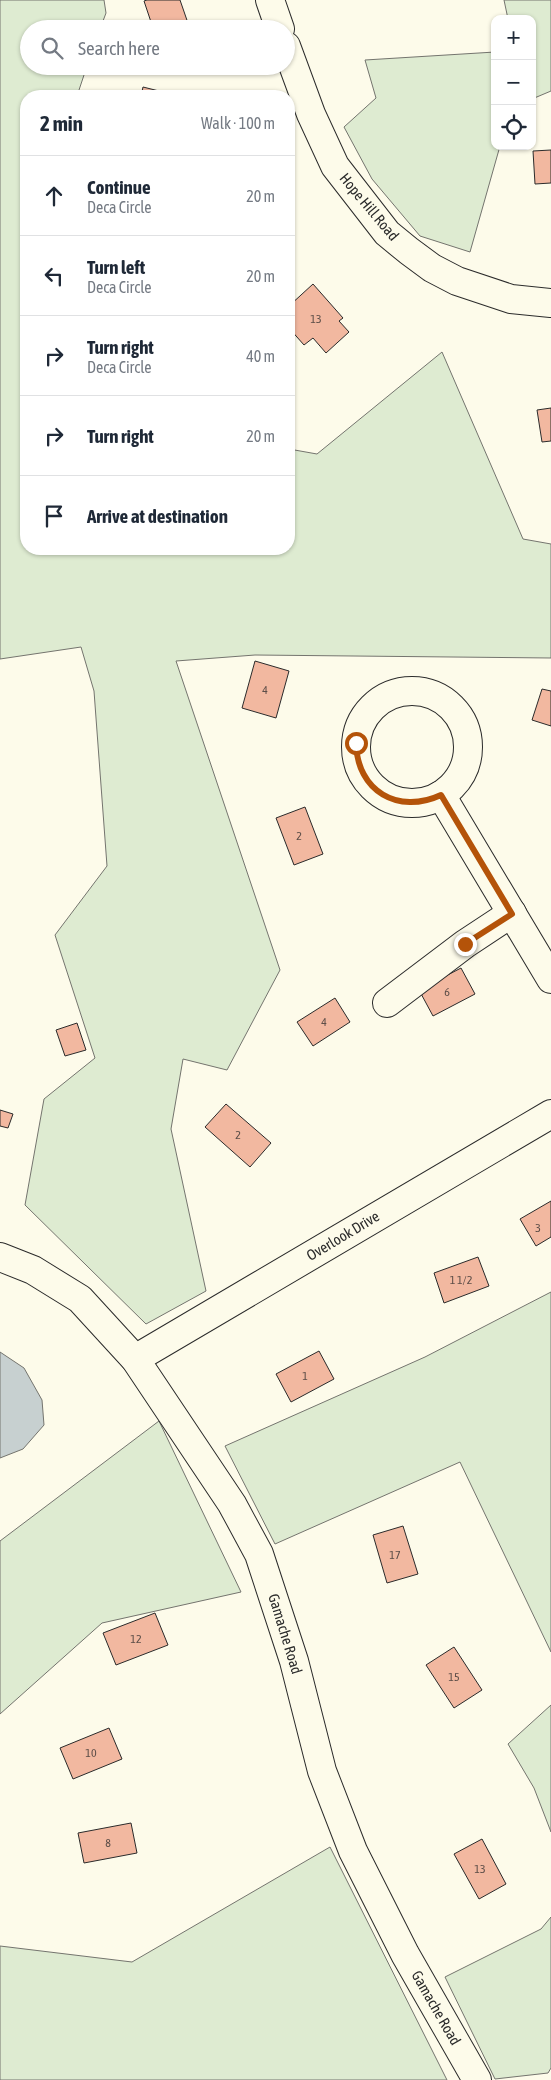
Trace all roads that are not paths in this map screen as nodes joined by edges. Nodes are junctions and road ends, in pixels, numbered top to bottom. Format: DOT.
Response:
graph roads {
  1 [pos="270,0"];
  2 [pos="277,20"];
  3 [pos="295,70"];
  4 [pos="551,303"];
  5 [pos="441,795"];
  6 [pos="512,914"];
  7 [pos="551,979"];
  8 [pos="387,1002"];
  9 [pos="551,1114"];
  10 [pos="0,1257"];
  11 [pos="135,1359"];
  12 [pos="477,2080"];
  1 -- 2 [label="street"];
  3 -- 4 [label="street, Hope Hill Road"];
  5 -- 5 [label="street"];
  5 -- 6 [label="street"];
  6 -- 7 [label="street"];
  6 -- 8 [label="street"];
  9 -- 11 [label="street, Overlook Drive"];
  10 -- 11 [label="street, Gamache Road"];
  11 -- 12 [label="street, Gamache Road"];
}
